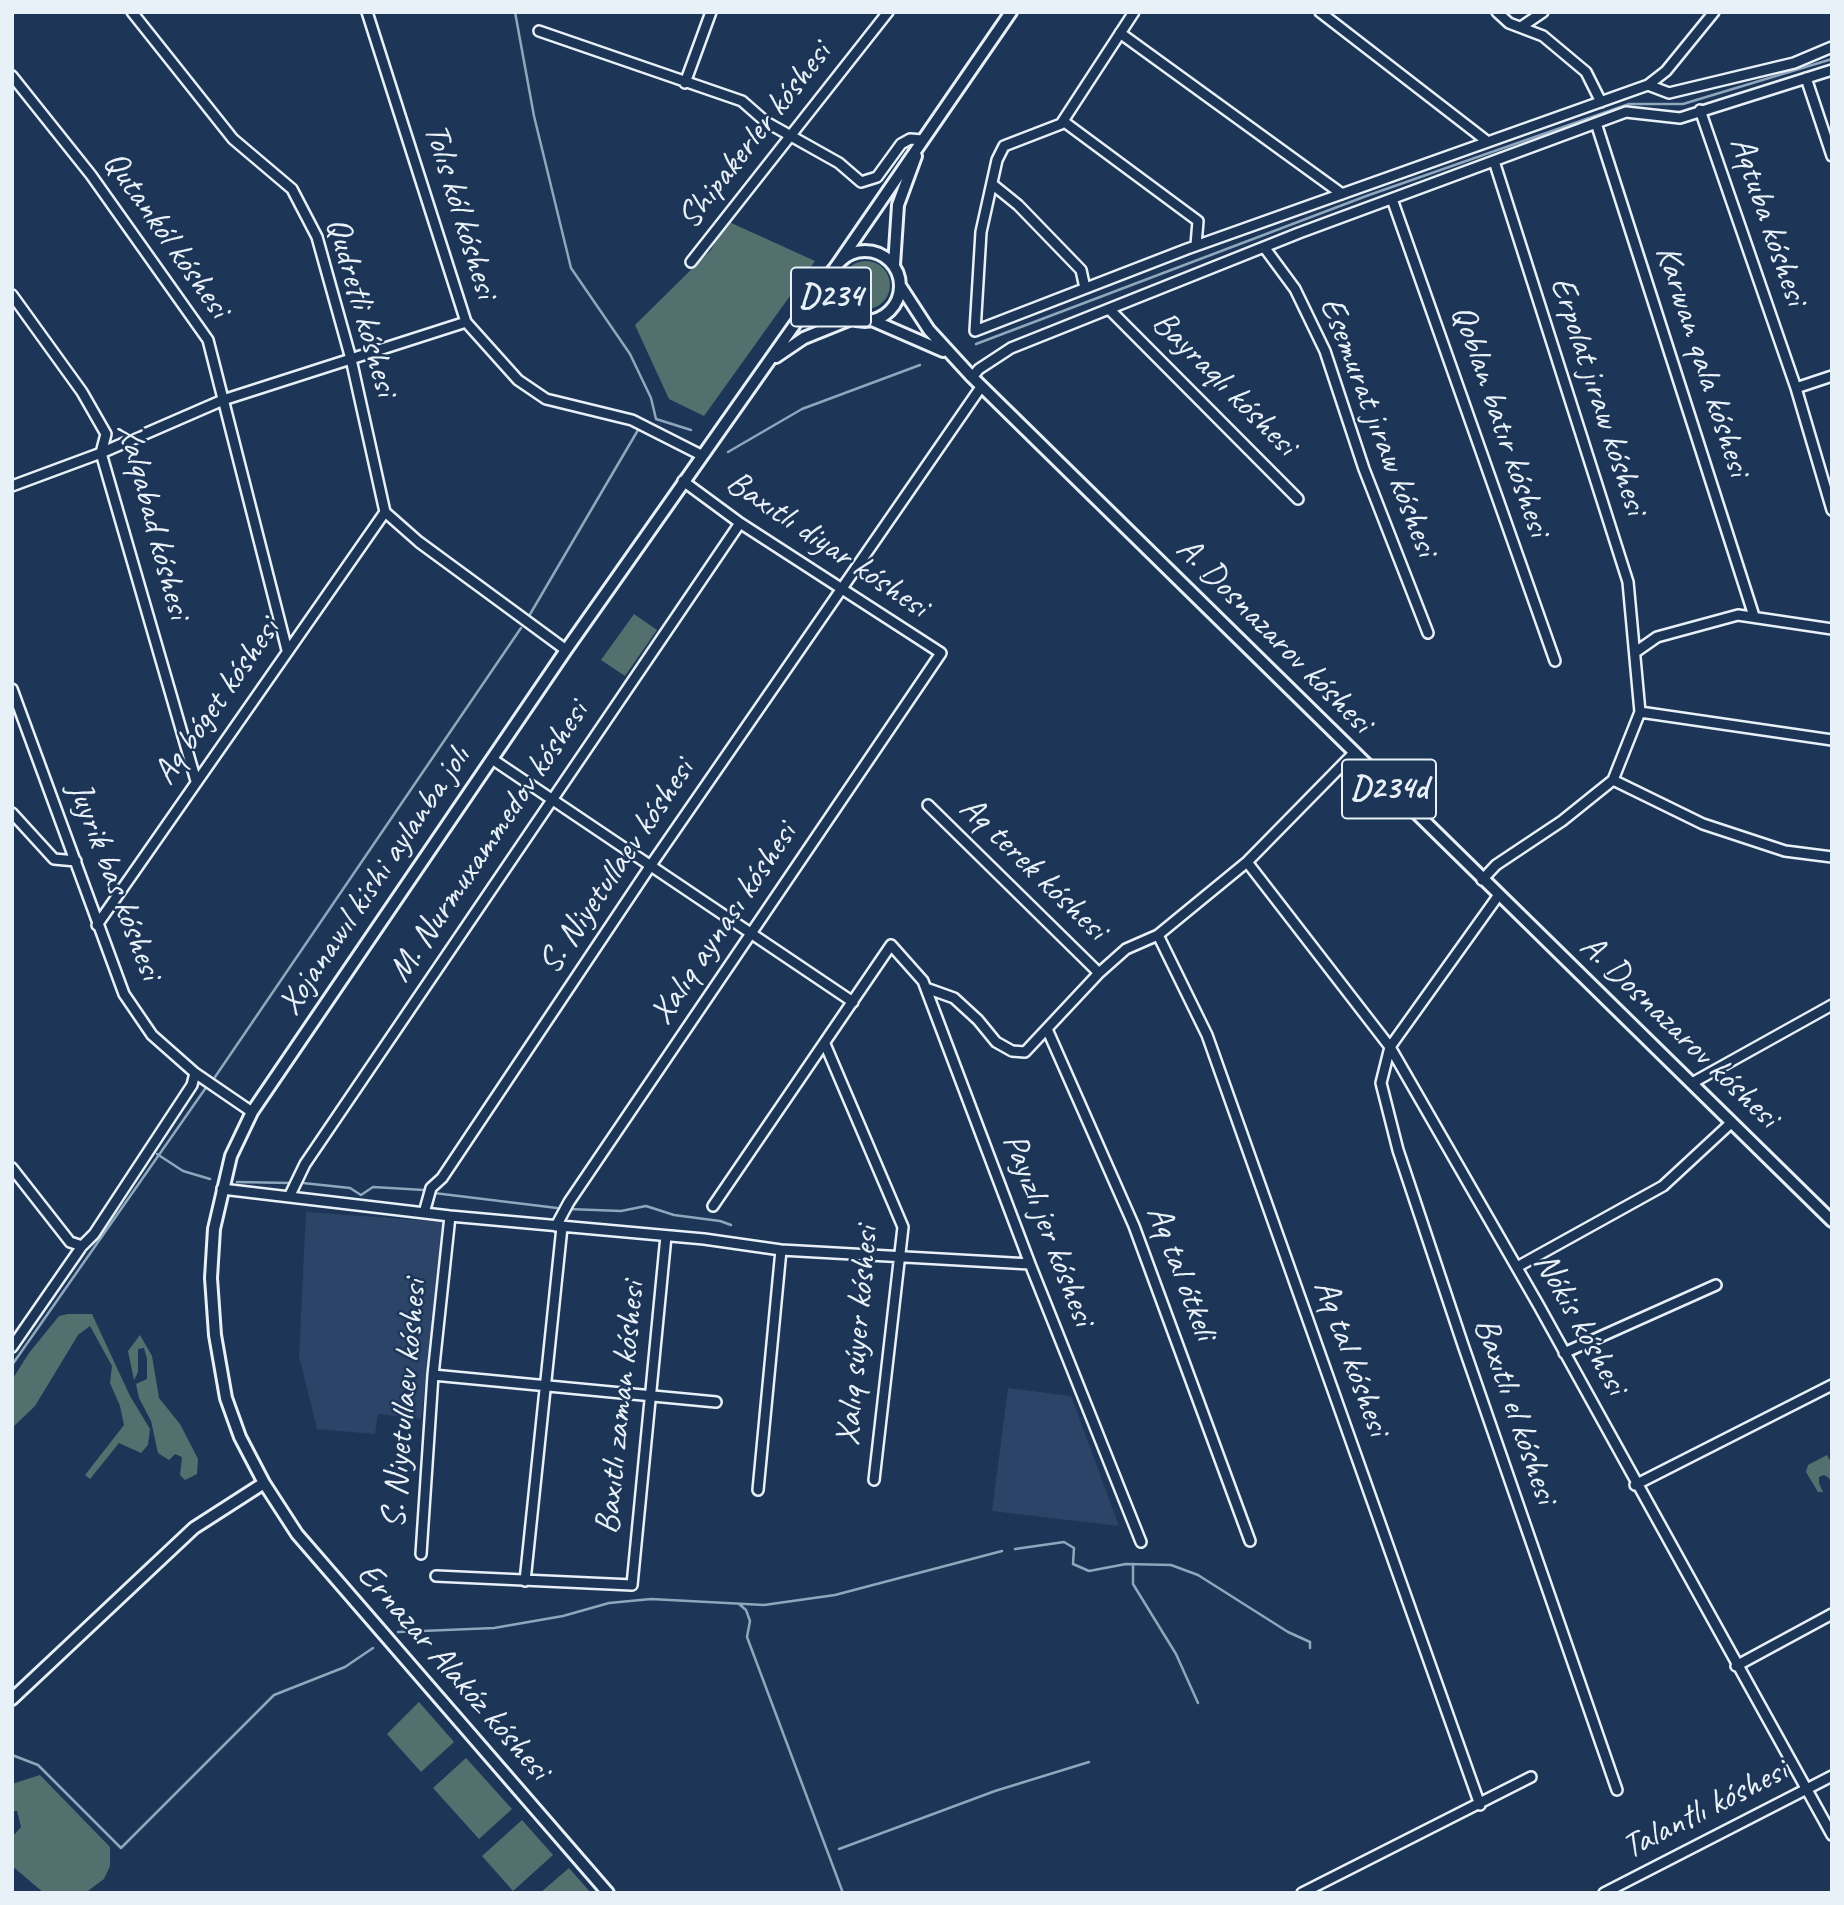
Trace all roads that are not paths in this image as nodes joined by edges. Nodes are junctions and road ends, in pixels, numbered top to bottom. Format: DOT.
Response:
graph roads {
  1 [pos="132,12"];
  2 [pos="367,12"];
  3 [pos="711,12"];
  4 [pos="888,12"];
  5 [pos="1011,12"];
  6 [pos="1134,12"];
  7 [pos="1320,12"];
  8 [pos="1497,12"];
  9 [pos="1543,12"];
  10 [pos="1714,12"];
  11 [pos="1521,27"];
  12 [pos="539,31"];
  13 [pos="1120,33"];
  14 [pos="1832,47"];
  15 [pos="1832,70"];
  16 [pos="12,76"];
  17 [pos="1806,78"];
  18 [pos="685,83"];
  19 [pos="1648,85"];
  20 [pos="1601,102"];
  21 [pos="1700,110"];
  22 [pos="1063,121"];
  23 [pos="1596,123"];
  24 [pos="793,137"];
  25 [pos="922,140"];
  26 [pos="1488,142"];
  27 [pos="1832,156"];
  28 [pos="1494,161"];
  29 [pos="992,184"];
  30 [pos="1342,194"];
  31 [pos="1392,199"];
  32 [pos="1196,245"];
  33 [pos="1264,247"];
  34 [pos="691,262"];
  35 [pos="894,265"];
  36 [pos="835,268"];
  37 [pos="901,287"];
  38 [pos="1085,288"];
  39 [pos="12,295"];
  40 [pos="1109,309"];
  41 [pos="851,319"];
  42 [pos="874,321"];
  43 [pos="466,323"];
  44 [pos="948,354"];
  45 [pos="351,359"];
  46 [pos="765,365"];
  47 [pos="1832,376"];
  48 [pos="972,377"];
  49 [pos="981,387"];
  50 [pos="1796,388"];
  51 [pos="223,400"];
  52 [pos="101,453"];
  53 [pos="701,455"];
  54 [pos="683,481"];
  55 [pos="12,486"];
  56 [pos="1298,499"];
  57 [pos="1832,510"];
  58 [pos="386,512"];
  59 [pos="740,523"];
  60 [pos="840,589"];
  61 [pos="1755,616"];
  62 [pos="1832,629"];
  63 [pos="1428,633"];
  64 [pos="287,650"];
  65 [pos="566,650"];
  66 [pos="1637,651"];
  67 [pos="940,653"];
  68 [pos="1555,662"];
  69 [pos="12,689"];
  70 [pos="1640,712"];
  71 [pos="1832,740"];
  72 [pos="1353,754"];
  73 [pos="492,759"];
  74 [pos="1613,780"];
  75 [pos="196,781"];
  76 [pos="552,798"];
  77 [pos="928,806"];
  78 [pos="12,813"];
  79 [pos="1832,857"];
  80 [pos="76,860"];
  81 [pos="1247,862"];
  82 [pos="651,865"];
  83 [pos="1482,880"];
  84 [pos="1498,896"];
  85 [pos="97,925"];
  86 [pos="752,932"];
  87 [pos="1158,935"];
  88 [pos="1099,973"];
  89 [pos="926,988"];
  90 [pos="853,1002"];
  91 [pos="1832,1005"];
  92 [pos="1047,1029"];
  93 [pos="825,1044"];
  94 [pos="1390,1047"];
  95 [pos="195,1073"];
  96 [pos="1692,1083"];
  97 [pos="252,1112"];
  98 [pos="1731,1123"];
  99 [pos="12,1168"];
  100 [pos="222,1189"];
  101 [pos="290,1195"];
  102 [pos="713,1206"];
  103 [pos="424,1213"];
  104 [pos="450,1216"];
  105 [pos="1832,1221"];
  106 [pos="559,1227"];
  107 [pos="666,1236"];
  108 [pos="82,1246"];
  109 [pos="780,1250"];
  110 [pos="900,1257"];
  111 [pos="1030,1264"];
  112 [pos="1517,1267"];
  113 [pos="1716,1285"];
  114 [pos="12,1348"];
  115 [pos="1564,1353"];
  116 [pos="433,1375"];
  117 [pos="1832,1385"];
  118 [pos="544,1387"];
  119 [pos="650,1398"];
  120 [pos="716,1402"];
  121 [pos="874,1480"];
  122 [pos="264,1483"];
  123 [pos="1635,1485"];
  124 [pos="758,1490"];
  125 [pos="1250,1541"];
  126 [pos="1141,1542"];
  127 [pos="421,1554"];
  128 [pos="436,1576"];
  129 [pos="525,1581"];
  130 [pos="1832,1614"];
  131 [pos="1736,1666"];
  132 [pos="12,1699"];
  133 [pos="1832,1776"];
  134 [pos="1531,1777"];
  135 [pos="1807,1789"];
  136 [pos="1617,1790"];
  137 [pos="1480,1805"];
  138 [pos="1832,1835"];
  139 [pos="608,1893"];
  140 [pos="1302,1893"];
  141 [pos="1604,1893"];
  1 -- 45 [label="street, Qudretli kóshesi"];
  2 -- 43 [label="street, Tolıs kól kóshesi"];
  3 -- 18 [label="street"];
  4 -- 24 [label="street, Shipakerler kóshesi"];
  5 -- 25 [label="main road, Xojanawıl kishi aylanba jolı / D234"];
  6 -- 13 [label="street"];
  7 -- 26 [label="street"];
  8 -- 11 [label="street"];
  9 -- 11 [label="street"];
  10 -- 19 [label="street"];
  11 -- 20 [label="street"];
  12 -- 18 [label="street"];
  13 -- 22 [label="street"];
  13 -- 30 [label="street"];
  14 -- 19 [label="street"];
  15 -- 17 [label="street"];
  16 -- 51 [label="street, Qutankól kóshesi"];
  17 -- 21 [label="street"];
  17 -- 27 [label="street"];
  18 -- 24 [label="street"];
  19 -- 20 [label="street"];
  20 -- 26 [label="street"];
  21 -- 23 [label="street"];
  21 -- 50 [label="street, Aqtuba kóshesi"];
  22 -- 29 [label="street"];
  22 -- 32 [label="street"];
  23 -- 28 [label="street"];
  23 -- 61 [label="street, Karwan qala kóshesi"];
  24 -- 25 [label="street"];
  24 -- 34 [label="street, Shipakerler kóshesi"];
  25 -- 35 [label="main road, Xojanawıl kishi aylanba jolı / D234"];
  25 -- 36 [label="main road, Xojanawıl kishi aylanba jolı / D234"];
  26 -- 30 [label="street"];
  28 -- 31 [label="street"];
  28 -- 66 [label="street, Erpolat jıraw kóshesi"];
  29 -- 38 [label="street"];
  29 -- 38 [label="street"];
  30 -- 32 [label="street"];
  31 -- 33 [label="street"];
  31 -- 68 [label="street, Qoblan batır kóshesi"];
  32 -- 38 [label="street"];
  33 -- 40 [label="street"];
  33 -- 63 [label="street, Esemurat jıraw kóshesi"];
  35 -- 36 [label="main road, D234"];
  35 -- 37 [label="main road"];
  36 -- 41 [label="main road, D234"];
  36 -- 46 [label="main road, Xojanawıl kishi aylanba jolı / D234"];
  37 -- 42 [label="main road, D234"];
  37 -- 44 [label="main road, D234d"];
  39 -- 52 [label="street, Xalqabad kóshesi"];
  40 -- 48 [label="street"];
  40 -- 56 [label="street, Bayraqlı kóshesi"];
  41 -- 42 [label="main road, D234"];
  41 -- 46 [label="main road, Xojanawıl kishi aylanba jolı / D234"];
  42 -- 44 [label="main road, D234d"];
  43 -- 45 [label="street"];
  43 -- 53 [label="street, Tolıs kól kóshesi"];
  44 -- 48 [label="main road, A. Dosnazarov kóshesi / D234d"];
  45 -- 51 [label="street"];
  45 -- 58 [label="street, Qudretli kóshesi"];
  46 -- 53 [label="main road, Xojanawıl kishi aylanba jolı / D234"];
  47 -- 50 [label="street"];
  48 -- 49 [label="main road, A. Dosnazarov kóshesi / D234d"];
  49 -- 60 [label="street, S. Niyetullaev kóshesi"];
  49 -- 72 [label="main road, A. Dosnazarov kóshesi / D234d"];
  50 -- 57 [label="street, Aqtuba kóshesi"];
  51 -- 52 [label="street"];
  51 -- 64 [label="street, Qutankól kóshesi"];
  52 -- 55 [label="street"];
  52 -- 75 [label="street, Xalqabad kóshesi"];
  53 -- 54 [label="main road, Xojanawıl kishi aylanba jolı / D234"];
  54 -- 59 [label="street, Baxıtlı diyar kóshesi"];
  54 -- 65 [label="main road, Xojanawıl kishi aylanba jolı / D234"];
  58 -- 64 [label="street, Aq bóget kóshesi"];
  58 -- 65 [label="street"];
  59 -- 60 [label="street, Baxıtlı diyar kóshesi"];
  59 -- 76 [label="street, M. Nurmuxammedov kóshesi"];
  60 -- 67 [label="street, Baxıtlı diyar kóshesi"];
  60 -- 82 [label="street, S. Niyetullaev kóshesi"];
  61 -- 62 [label="street"];
  61 -- 66 [label="street"];
  64 -- 75 [label="street, Aq bóget kóshesi"];
  65 -- 73 [label="main road, Xojanawıl kishi aylanba jolı / D234"];
  66 -- 70 [label="street, Erpolat jıraw kóshesi"];
  67 -- 86 [label="street, Xalıq aynası kóshesi"];
  69 -- 80 [label="street, Juyrik bas kóshesi"];
  70 -- 71 [label="street"];
  70 -- 74 [label="street"];
  72 -- 81 [label="street"];
  72 -- 83 [label="main road, A. Dosnazarov kóshesi / D234d"];
  73 -- 76 [label="street"];
  73 -- 97 [label="main road, Xojanawıl kishi aylanba jolı / D234"];
  74 -- 79 [label="street"];
  74 -- 83 [label="street"];
  75 -- 85 [label="street, Aq bóget kóshesi"];
  76 -- 82 [label="street"];
  76 -- 101 [label="street, M. Nurmuxammedov kóshesi"];
  77 -- 88 [label="street, Aq terek kóshesi"];
  78 -- 80 [label="street"];
  80 -- 85 [label="street, Juyrik bas kóshesi"];
  81 -- 87 [label="street"];
  81 -- 94 [label="street, Nókis kóshesi"];
  82 -- 86 [label="street"];
  82 -- 103 [label="street, S. Niyetullaev kóshesi"];
  83 -- 84 [label="main road, A. Dosnazarov kóshesi / D234d"];
  84 -- 94 [label="street"];
  84 -- 96 [label="main road, A. Dosnazarov kóshesi / D234d"];
  85 -- 95 [label="street, Juyrik bas kóshesi"];
  86 -- 90 [label="street"];
  86 -- 106 [label="street, Xalıq aynası kóshesi"];
  87 -- 88 [label="street"];
  87 -- 137 [label="street, Aq tal kóshesi"];
  88 -- 92 [label="street"];
  89 -- 90 [label="street, Payızlı jer kóshesi"];
  89 -- 92 [label="street"];
  89 -- 111 [label="street, Payızlı jer kóshesi"];
  90 -- 93 [label="street"];
  91 -- 96 [label="street"];
  92 -- 125 [label="street, Aq tal ótkeli"];
  93 -- 102 [label="street"];
  93 -- 110 [label="street, Xalıq súyer kóshesi"];
  94 -- 112 [label="street, Nókis kóshesi"];
  94 -- 136 [label="street, Baxıtlı el kóshesi"];
  95 -- 97 [label="street, Juyrik bas kóshesi"];
  95 -- 108 [label="street"];
  96 -- 98 [label="main road, A. Dosnazarov kóshesi / D234d"];
  97 -- 100 [label="main road, Xojanawıl kishi aylanba jolı / D234"];
  98 -- 105 [label="main road, A. Dosnazarov kóshesi / D234d"];
  98 -- 112 [label="street"];
  99 -- 108 [label="street"];
  100 -- 101 [label="street"];
  100 -- 122 [label="main road, Xojanawıl kishi aylanba jolı / D234"];
  101 -- 103 [label="street"];
  103 -- 104 [label="street"];
  104 -- 106 [label="street"];
  104 -- 116 [label="street, S. Niyetullaev kóshesi"];
  106 -- 107 [label="street"];
  106 -- 118 [label="street, Xalıq aynası kóshesi"];
  107 -- 109 [label="street"];
  107 -- 119 [label="street, Baxıtlı zaman kóshesi"];
  108 -- 114 [label="street"];
  109 -- 110 [label="street"];
  109 -- 124 [label="street"];
  110 -- 111 [label="street"];
  110 -- 121 [label="street, Xalıq súyer kóshesi"];
  111 -- 126 [label="street, Payızlı jer kóshesi"];
  112 -- 115 [label="street, Nókis kóshesi"];
  113 -- 115 [label="street"];
  115 -- 123 [label="street, Nókis kóshesi"];
  116 -- 118 [label="street"];
  116 -- 127 [label="street, S. Niyetullaev kóshesi"];
  117 -- 123 [label="street"];
  118 -- 119 [label="street"];
  118 -- 129 [label="street, Xalıq aynası kóshesi"];
  119 -- 120 [label="street"];
  119 -- 129 [label="street, Baxıtlı zaman kóshesi"];
  122 -- 132 [label="main road"];
  122 -- 139 [label="main road, Ernazar Alakóz kóshesi / D234"];
  123 -- 131 [label="street, Nókis kóshesi"];
  128 -- 129 [label="street"];
  130 -- 131 [label="street"];
  131 -- 135 [label="street, Nókis kóshesi"];
  133 -- 135 [label="street, Talantlı kóshesi"];
  134 -- 137 [label="street"];
  135 -- 138 [label="street, Nókis kóshesi"];
  135 -- 141 [label="street, Talantlı kóshesi"];
  137 -- 140 [label="street"];
}
